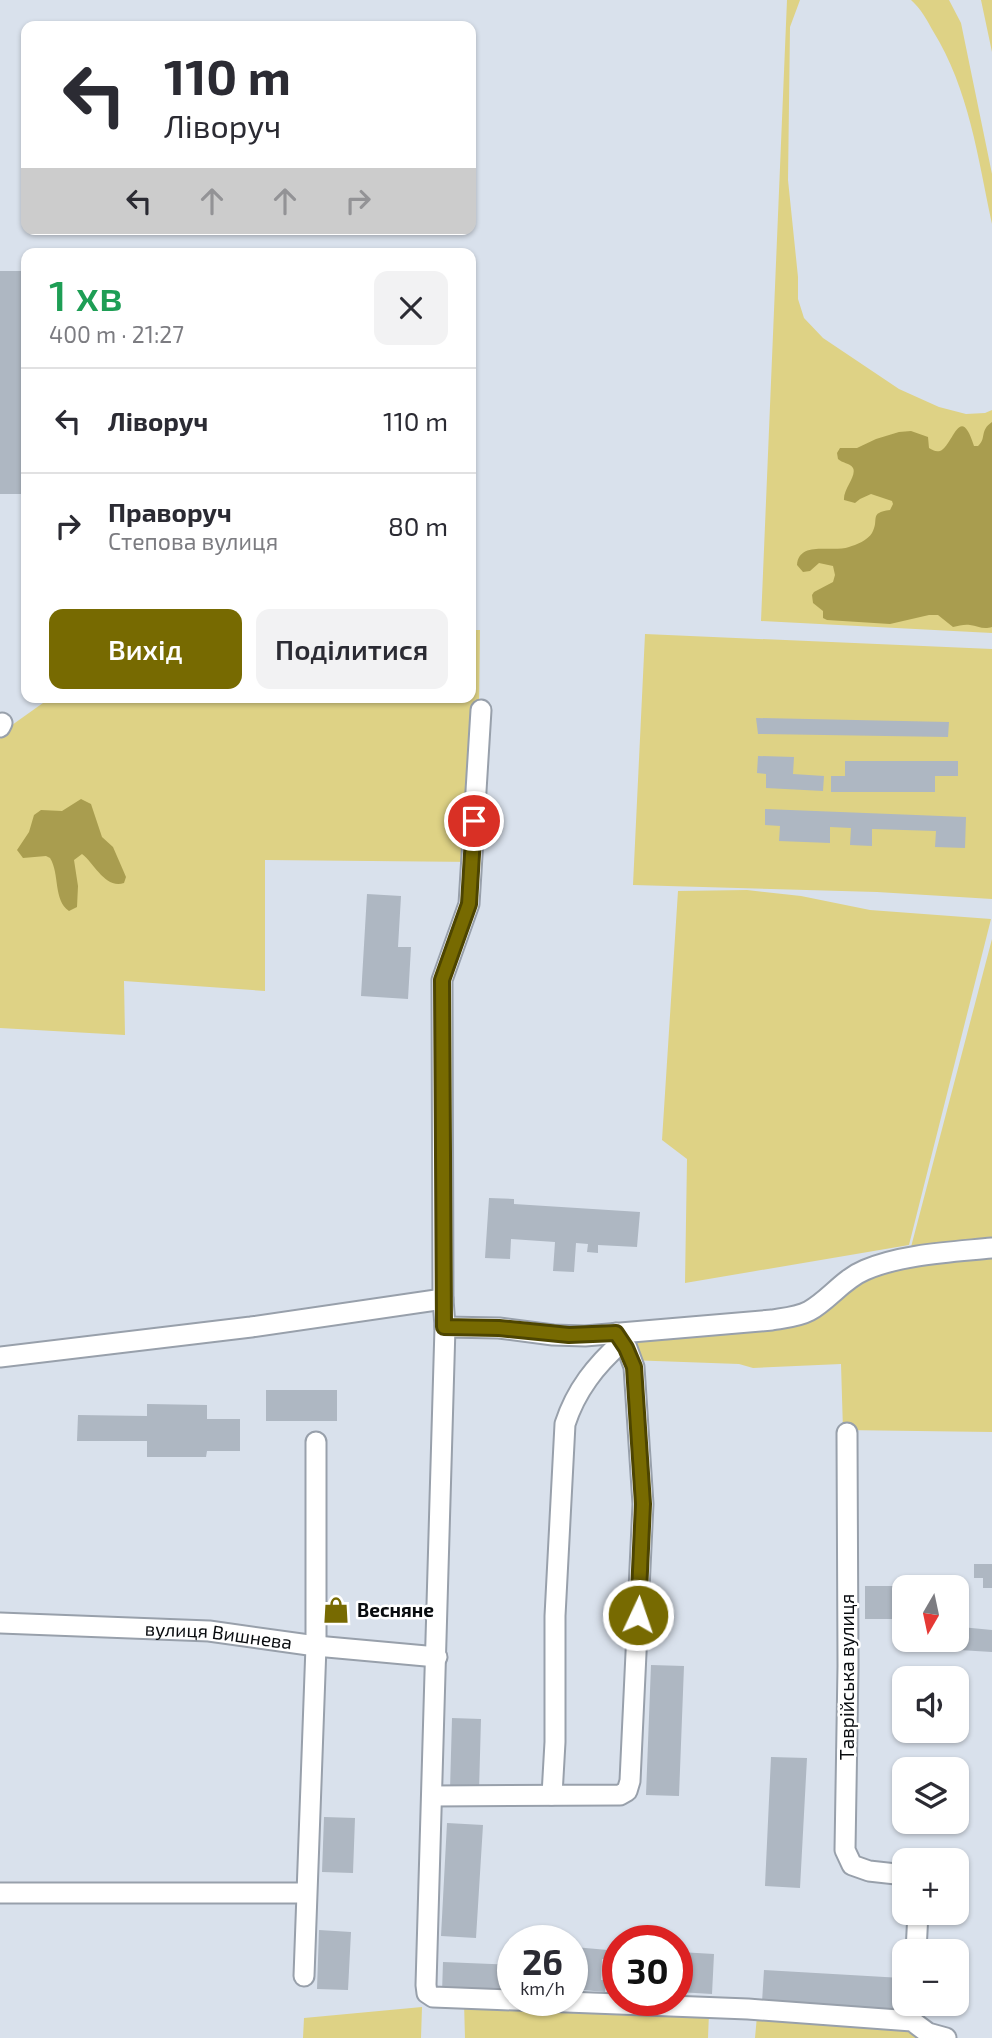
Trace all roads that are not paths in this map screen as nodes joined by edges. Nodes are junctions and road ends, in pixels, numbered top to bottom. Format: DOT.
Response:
graph roads {
  1 [pos="481,710"];
  2 [pos="992,1248"];
  3 [pos="443,1299"];
  4 [pos="444,1327"];
  5 [pos="659,1331"];
  6 [pos="619,1338"];
  7 [pos="0,1357"];
  8 [pos="634,1367"];
  9 [pos="847,1433"];
  10 [pos="316,1442"];
  11 [pos="0,1623"];
  12 [pos="316,1646"];
  13 [pos="437,1657"];
  14 [pos="552,1795"];
  15 [pos="432,1796"];
  16 [pos="892,1874"];
  17 [pos="0,1893"];
  18 [pos="306,1893"];
  19 [pos="304,1976"];
  20 [pos="892,2012"];
  21 [pos="916,2016"];
  22 [pos="946,2038"];
  1 -- 3 [label="street"];
  2 -- 5 [label="street"];
  3 -- 4 [label="street"];
  3 -- 7 [label="street"];
  4 -- 6 [label="street"];
  4 -- 13 [label="street"];
  5 -- 6 [label="street"];
  5 -- 8 [label="street"];
  6 -- 8 [label="street"];
  6 -- 14 [label="street"];
  8 -- 14 [label="street"];
  9 -- 16 [label="street, Таврійська вулиця"];
  10 -- 12 [label="street"];
  11 -- 12 [label="street, вулиця Вишнева"];
  12 -- 13 [label="street, вулиця Вишнева"];
  12 -- 18 [label="street"];
  13 -- 15 [label="street"];
  14 -- 15 [label="street"];
  15 -- 20 [label="street"];
  17 -- 18 [label="street"];
  18 -- 19 [label="street"];
  21 -- 22 [label="street"];
}
